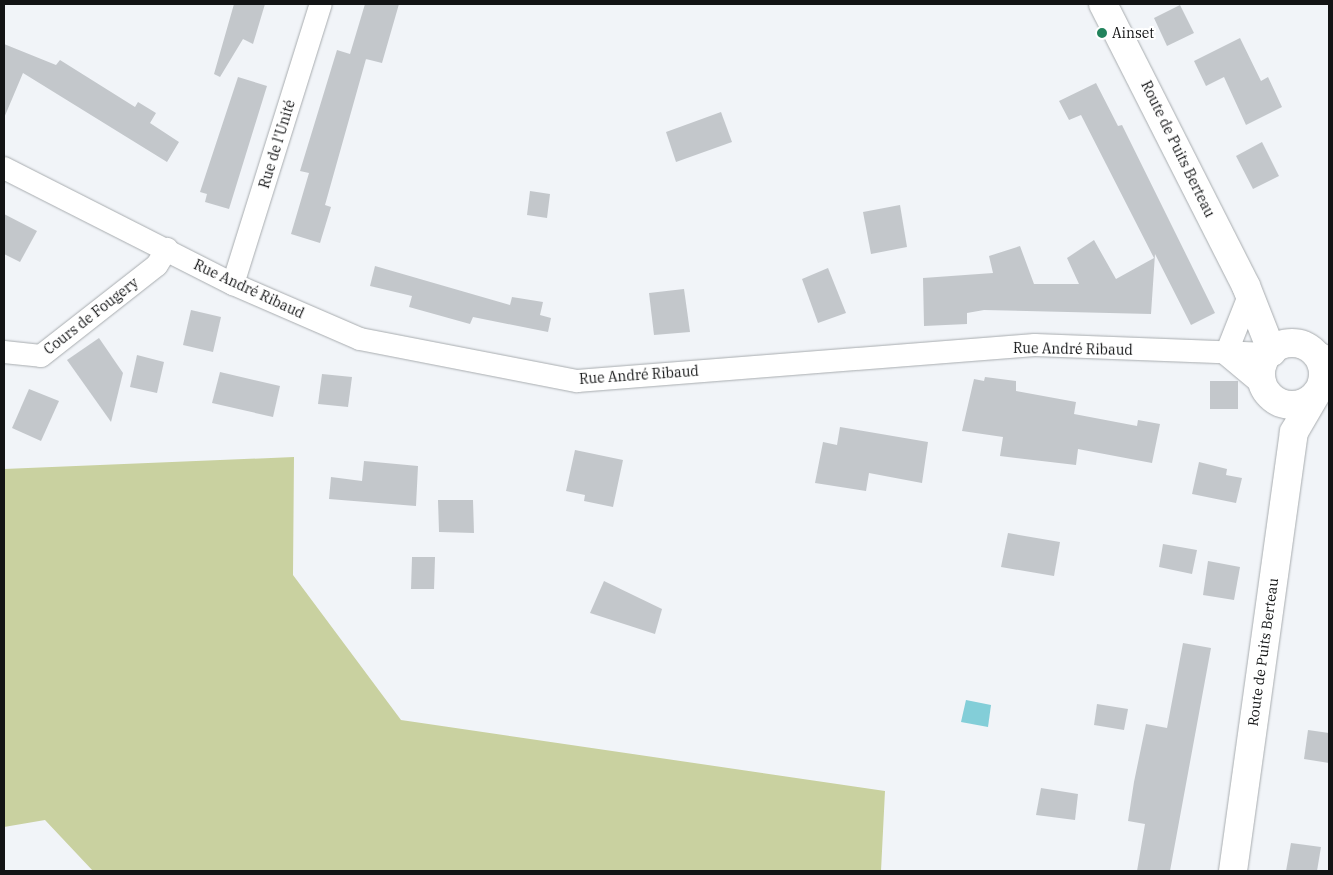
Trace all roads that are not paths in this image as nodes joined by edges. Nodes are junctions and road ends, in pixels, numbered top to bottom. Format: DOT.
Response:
graph roads {
  1 [pos="322,4"];
  2 [pos="1104,4"];
  3 [pos="4,168"];
  4 [pos="167,250"];
  5 [pos="233,284"];
  6 [pos="1249,296"];
  7 [pos="1294,351"];
  8 [pos="4,352"];
  9 [pos="1226,354"];
  10 [pos="1263,385"];
  11 [pos="1322,388"];
  12 [pos="1284,404"];
  13 [pos="1294,432"];
  14 [pos="1233,871"];
  1 -- 5 [label="street, Rue de l'Unité"];
  2 -- 6 [label="street, Route de Puits Berteau"];
  3 -- 4 [label="street, Rue André Ribaud"];
  4 -- 5 [label="street, Rue André Ribaud"];
  4 -- 8 [label="street, Cours de Fougery"];
  5 -- 9 [label="street, Rue André Ribaud"];
  6 -- 7 [label="street, Route de Puits Berteau"];
  6 -- 9 [label="street"];
  7 -- 9 [label="street, Rue André Ribaud"];
  7 -- 10 [label="street"];
  7 -- 11 [label="street"];
  9 -- 10 [label="street"];
  10 -- 12 [label="street"];
  11 -- 12 [label="street"];
  11 -- 13 [label="street, Route de Puits Berteau"];
  12 -- 13 [label="street, Route de Puits Berteau"];
  13 -- 14 [label="street, Route de Puits Berteau"];
}
